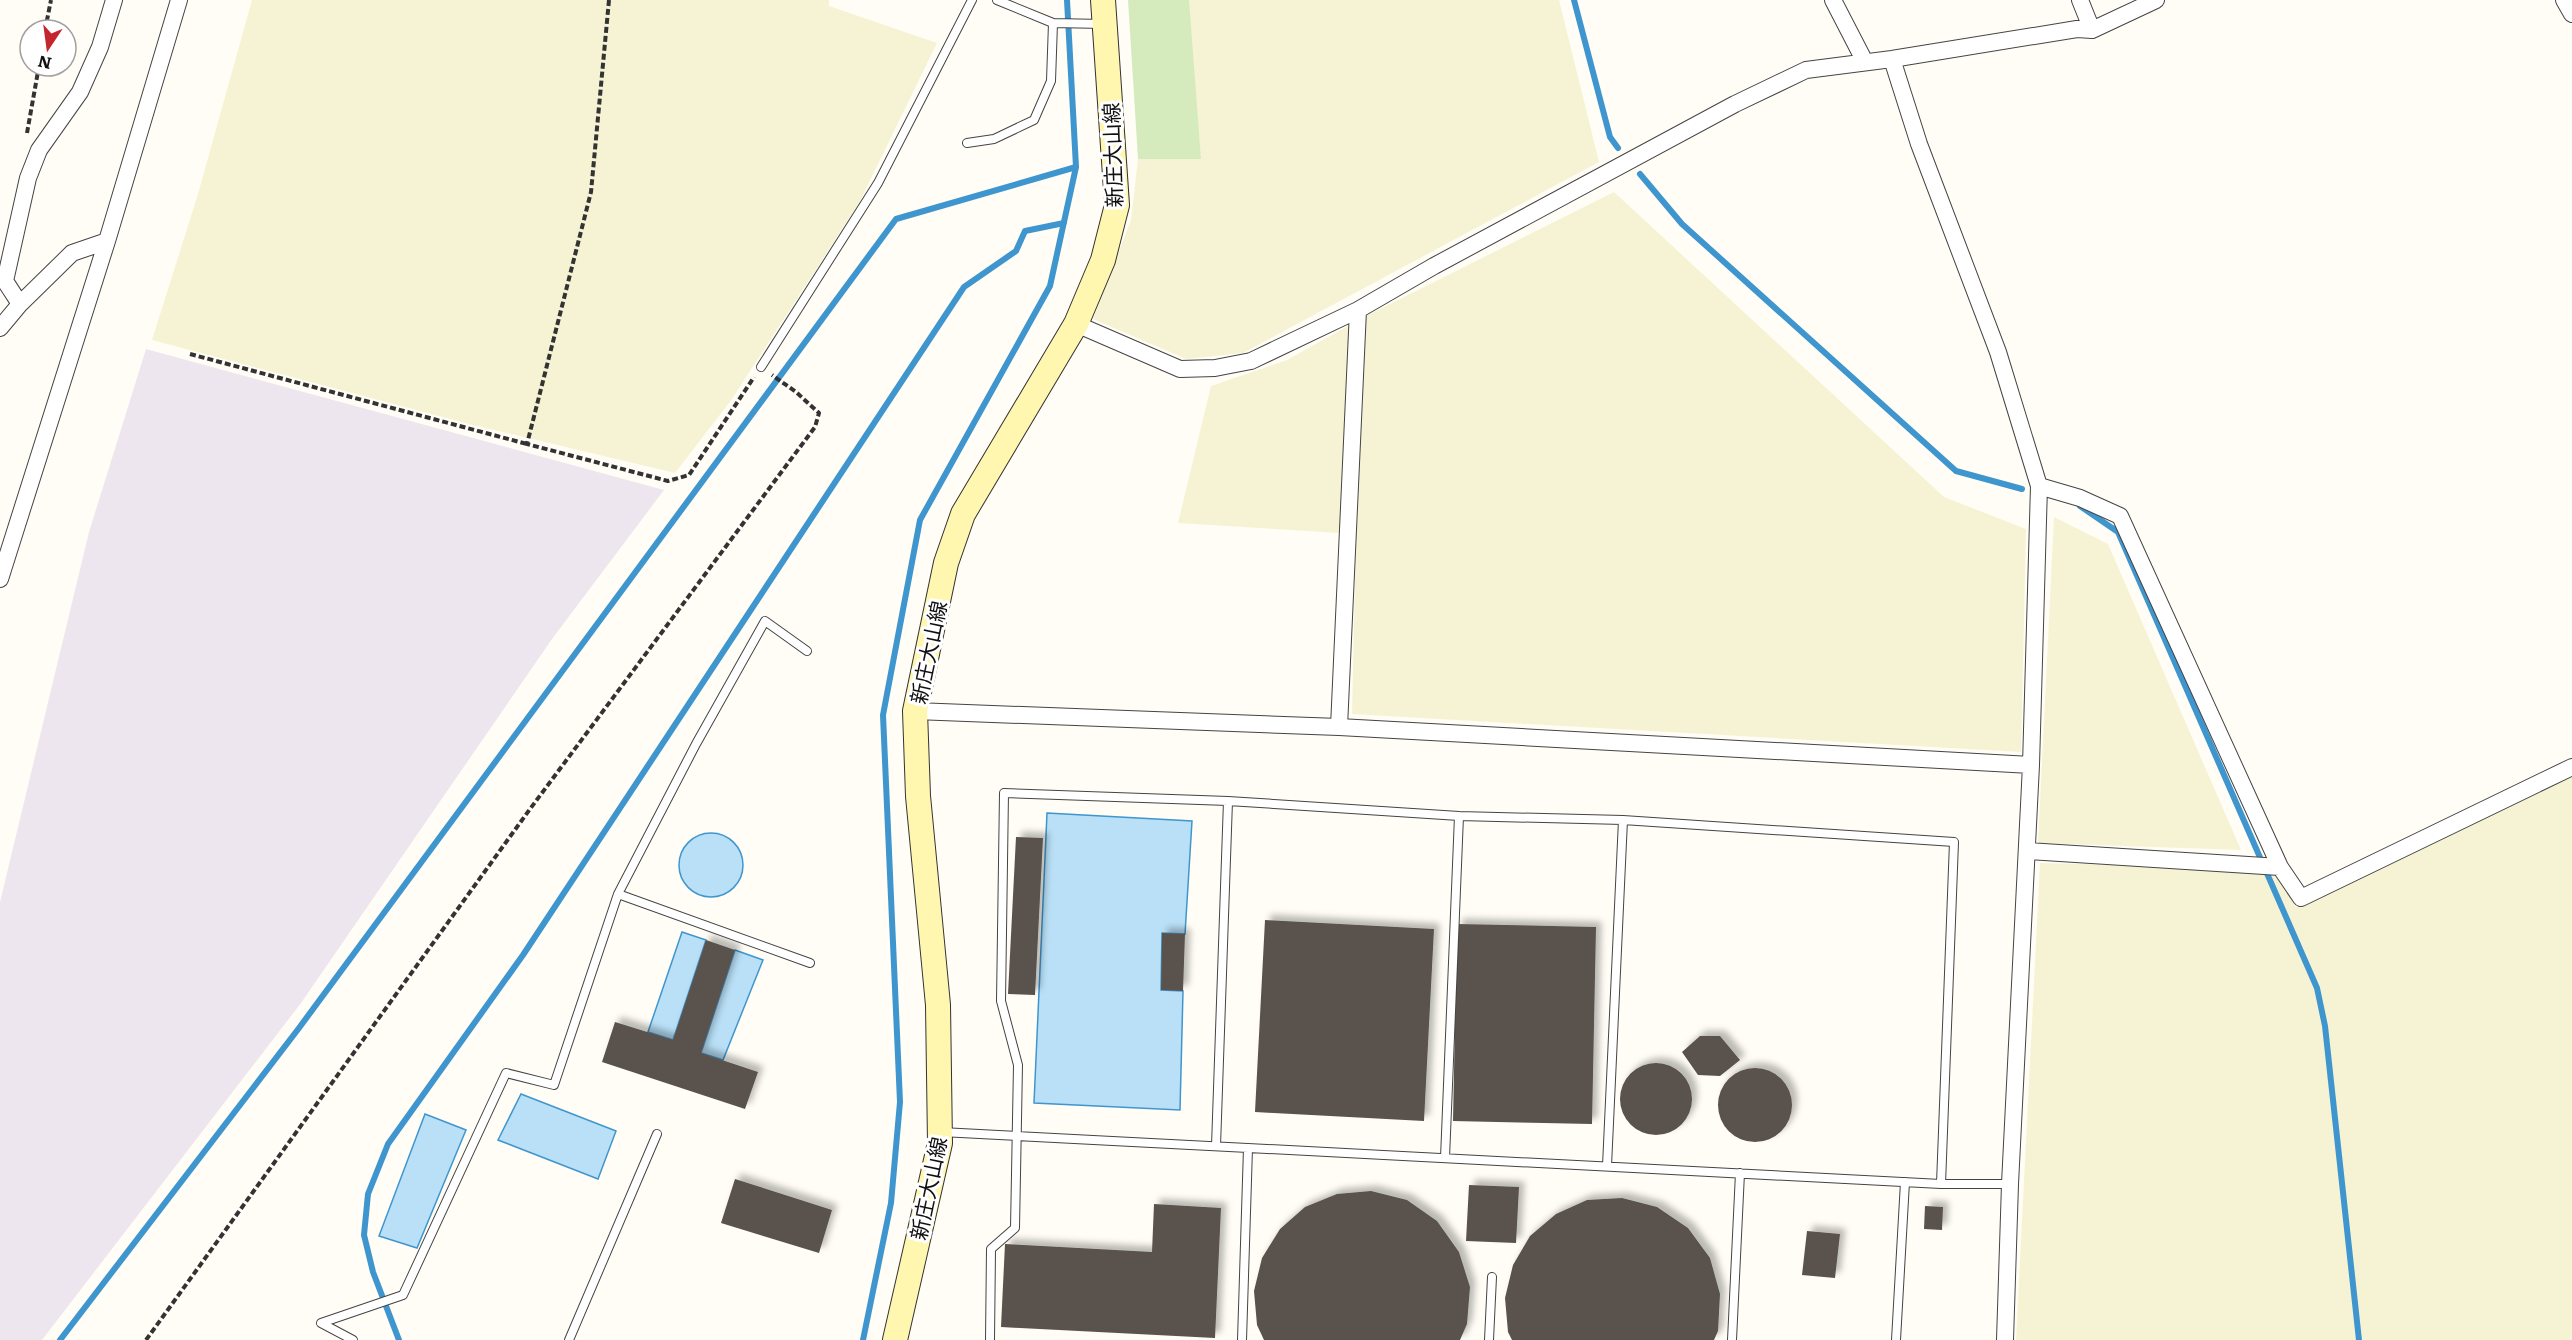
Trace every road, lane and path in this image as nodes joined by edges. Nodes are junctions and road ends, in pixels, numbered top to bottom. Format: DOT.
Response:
graph roads {
  1 [pos="51,0"];
  2 [pos="114,0"];
  3 [pos="179,0"];
  4 [pos="609,0"];
  5 [pos="972,0"];
  6 [pos="997,0"];
  7 [pos="1102,0"];
  8 [pos="1833,0"];
  9 [pos="2080,0"];
  10 [pos="2156,0"];
  11 [pos="2564,0"];
  12 [pos="2572,14"];
  13 [pos="47,18"];
  14 [pos="1053,23"];
  15 [pos="1104,24"];
  16 [pos="2092,30"];
  17 [pos="1892,59"];
  18 [pos="1865,62"];
  19 [pos="967,143"];
  20 [pos="107,241"];
  21 [pos="20,304"];
  22 [pos="1358,310"];
  23 [pos="1076,324"];
  24 [pos="0,328"];
  25 [pos="190,354"];
  26 [pos="761,368"];
  27 [pos="528,444"];
  28 [pos="2039,486"];
  29 [pos="0,579"];
  30 [pos="807,651"];
  31 [pos="915,711"];
  32 [pos="1339,727"];
  33 [pos="2031,765"];
  34 [pos="2572,767"];
  35 [pos="1228,801"];
  36 [pos="1459,816"];
  37 [pos="1623,820"];
  38 [pos="2028,851"];
  39 [pos="2277,866"];
  40 [pos="618,894"];
  41 [pos="810,963"];
  42 [pos="940,1132"];
  43 [pos="657,1134"];
  44 [pos="1017,1136"];
  45 [pos="1216,1146"];
  46 [pos="1248,1148"];
  47 [pos="1445,1158"];
  48 [pos="1607,1166"];
  49 [pos="1740,1173"];
  50 [pos="1905,1182"];
  51 [pos="1941,1184"];
  52 [pos="2010,1184"];
  53 [pos="1492,1277"];
  54 [pos="146,1340"];
  55 [pos="353,1340"];
  56 [pos="569,1340"];
  57 [pos="895,1340"];
  58 [pos="990,1340"];
  59 [pos="1242,1340"];
  60 [pos="1489,1340"];
  61 [pos="1732,1340"];
  62 [pos="1896,1340"];
  63 [pos="2005,1340"];
  1 -- 13 [label="path"];
  2 -- 21 [label="street"];
  3 -- 20 [label="street"];
  4 -- 27 [label="path"];
  5 -- 26 [label="lane"];
  6 -- 14 [label="lane"];
  7 -- 15 [label="main road, 新庄大山線"];
  8 -- 18 [label="street"];
  9 -- 16 [label="street"];
  10 -- 16 [label="street"];
  11 -- 12 [label="street"];
  14 -- 15 [label="lane"];
  14 -- 19 [label="lane"];
  15 -- 23 [label="main road, 新庄大山線"];
  16 -- 17 [label="street"];
  17 -- 18 [label="street"];
  17 -- 28 [label="street"];
  18 -- 22 [label="street"];
  20 -- 21 [label="street"];
  20 -- 29 [label="street"];
  21 -- 24 [label="street"];
  22 -- 23 [label="street"];
  22 -- 32 [label="street"];
  23 -- 31 [label="main road, 新庄大山線"];
  25 -- 27 [label="path"];
  26 -- 27 [label="path"];
  26 -- 54 [label="path"];
  28 -- 33 [label="street"];
  28 -- 39 [label="street"];
  30 -- 40 [label="lane"];
  31 -- 32 [label="street"];
  31 -- 42 [label="main road, 新庄大山線"];
  32 -- 33 [label="street"];
  33 -- 38 [label="street"];
  34 -- 39 [label="street"];
  35 -- 36 [label="lane"];
  35 -- 44 [label="lane"];
  35 -- 45 [label="lane"];
  36 -- 37 [label="lane"];
  36 -- 47 [label="lane"];
  37 -- 48 [label="lane"];
  37 -- 51 [label="lane"];
  38 -- 39 [label="street"];
  38 -- 52 [label="street"];
  40 -- 41 [label="lane"];
  40 -- 55 [label="lane"];
  42 -- 44 [label="lane"];
  42 -- 57 [label="main road, 新庄大山線"];
  43 -- 56 [label="lane"];
  44 -- 45 [label="lane"];
  44 -- 58 [label="lane"];
  45 -- 46 [label="lane"];
  46 -- 47 [label="lane"];
  46 -- 59 [label="lane"];
  47 -- 48 [label="lane"];
  48 -- 49 [label="lane"];
  49 -- 50 [label="lane"];
  49 -- 61 [label="lane"];
  50 -- 51 [label="lane"];
  50 -- 62 [label="lane"];
  51 -- 52 [label="lane"];
  52 -- 63 [label="street"];
  53 -- 60 [label="lane"];
}
